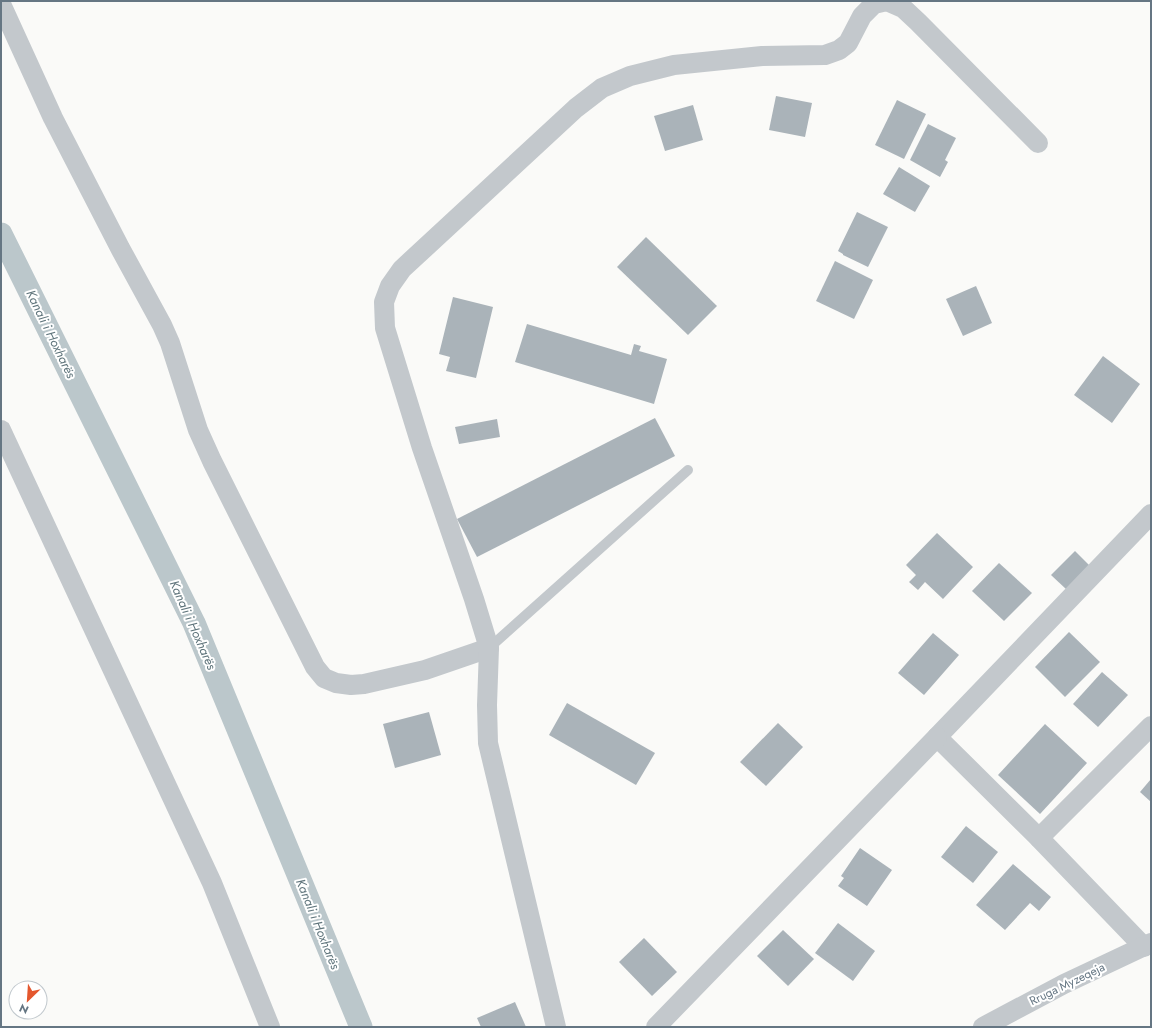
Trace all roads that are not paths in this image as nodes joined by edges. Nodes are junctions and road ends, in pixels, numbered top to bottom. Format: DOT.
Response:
graph roads {
  1 [pos="1,4"];
  2 [pos="1038,143"];
  3 [pos="1,430"];
  4 [pos="688,470"];
  5 [pos="1151,514"];
  6 [pos="489,648"];
  7 [pos="1151,726"];
  8 [pos="937,737"];
  9 [pos="1039,838"];
  10 [pos="1147,945"];
  11 [pos="270,1027"];
  12 [pos="556,1027"];
  13 [pos="656,1027"];
  14 [pos="983,1027"];
  1 -- 6 [label="street"];
  2 -- 6 [label="street"];
  3 -- 11 [label="street"];
  4 -- 6 [label="lane"];
  5 -- 8 [label="street"];
  6 -- 12 [label="street"];
  7 -- 9 [label="street"];
  8 -- 9 [label="street"];
  8 -- 13 [label="street"];
  9 -- 10 [label="street"];
  10 -- 14 [label="street, Rruga Myzeqeja"];
}
